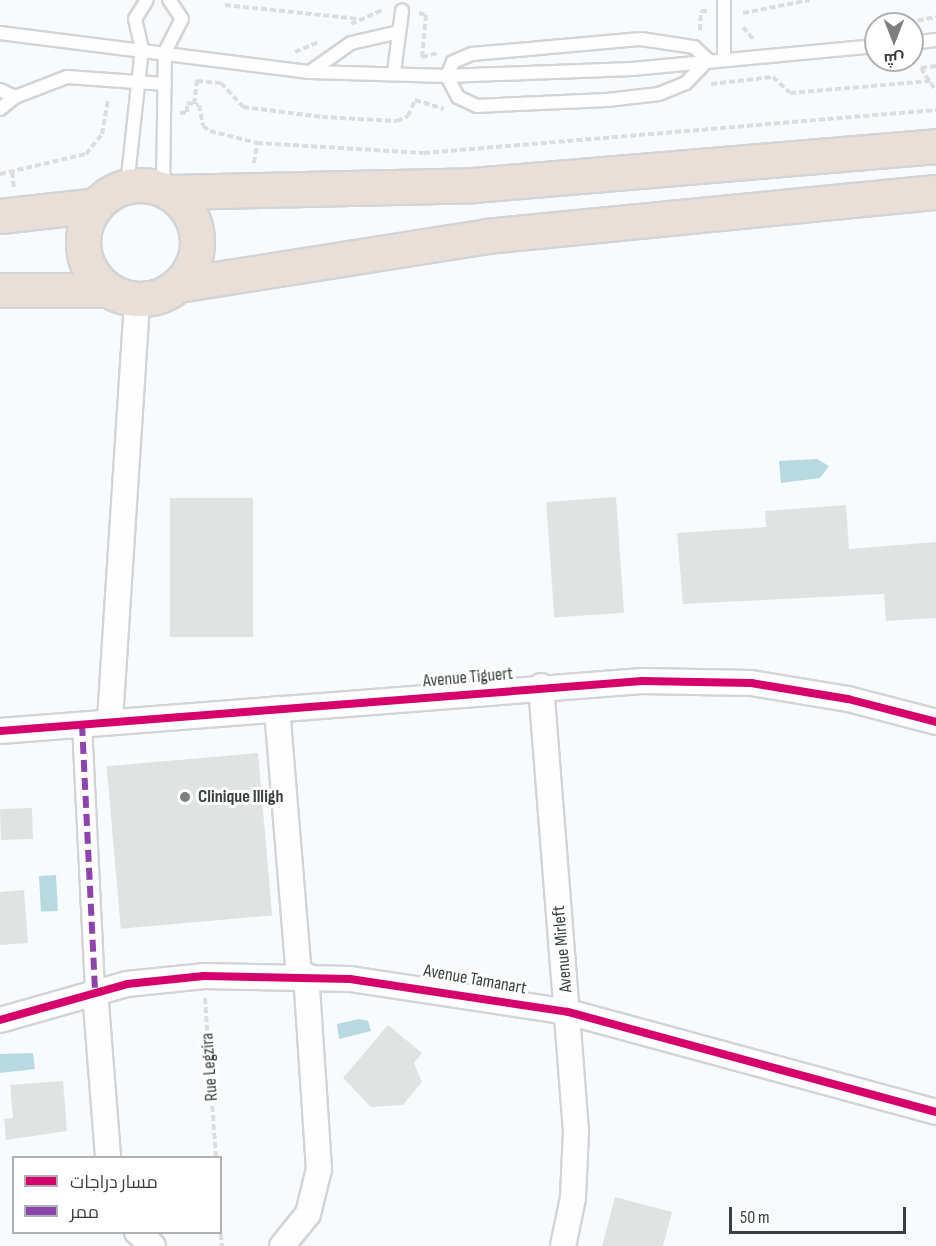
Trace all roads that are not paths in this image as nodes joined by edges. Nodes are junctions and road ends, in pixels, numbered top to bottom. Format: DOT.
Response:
graph roads {
  1 [pos="147,0"];
  2 [pos="724,0"];
  3 [pos="174,1"];
  4 [pos="402,11"];
  5 [pos="399,32"];
  6 [pos="0,33"];
  7 [pos="864,47"];
  8 [pos="142,49"];
  9 [pos="165,52"];
  10 [pos="708,60"];
  11 [pos="724,60"];
  12 [pos="310,72"];
  13 [pos="394,72"];
  14 [pos="447,76"];
  15 [pos="139,82"];
  16 [pos="165,84"];
  17 [pos="0,90"];
  18 [pos="15,97"];
  19 [pos="0,109"];
  20 [pos="936,146"];
  21 [pos="127,186"];
  22 [pos="167,191"];
  23 [pos="936,192"];
  24 [pos="96,204"];
  25 [pos="0,216"];
  26 [pos="178,285"];
  27 [pos="0,290"];
  28 [pos="122,294"];
  29 [pos="542,686"];
  30 [pos="277,709"];
  31 [pos="110,720"];
  32 [pos="936,722"];
  33 [pos="82,724"];
  34 [pos="0,730"];
  35 [pos="302,974"];
  36 [pos="95,991"];
  37 [pos="568,1012"];
  38 [pos="0,1020"];
  39 [pos="936,1112"];
  40 [pos="108,1156"];
  41 [pos="138,1234"];
  42 [pos="153,1246"];
  43 [pos="282,1246"];
  44 [pos="563,1246"];
  1 -- 8 [label="lane"];
  2 -- 11 [label="lane"];
  3 -- 9 [label="lane"];
  4 -- 5 [label="lane"];
  5 -- 12 [label="lane"];
  5 -- 13 [label="lane"];
  6 -- 8 [label="lane"];
  7 -- 11 [label="lane"];
  8 -- 9 [label="lane"];
  8 -- 15 [label="lane"];
  9 -- 12 [label="lane"];
  9 -- 16 [label="lane"];
  10 -- 11 [label="lane"];
  10 -- 14 [label="lane"];
  10 -- 14 [label="lane"];
  10 -- 14 [label="lane"];
  12 -- 13 [label="lane"];
  13 -- 14 [label="lane"];
  15 -- 16 [label="lane"];
  15 -- 18 [label="lane"];
  15 -- 21 [label="lane"];
  16 -- 22 [label="lane"];
  17 -- 18 [label="lane"];
  18 -- 19 [label="lane"];
  20 -- 22 [label="highway"];
  21 -- 22 [label="highway"];
  21 -- 24 [label="highway"];
  22 -- 26 [label="highway"];
  23 -- 26 [label="highway"];
  24 -- 25 [label="highway"];
  24 -- 28 [label="highway"];
  26 -- 28 [label="highway"];
  27 -- 28 [label="highway"];
  28 -- 31 [label="street"];
  29 -- 30 [label="street, Avenue Tiguert"];
  29 -- 32 [label="street, Avenue Tiguert"];
  29 -- 37 [label="street, Avenue Mirleft"];
  30 -- 31 [label="street, Avenue Tiguert"];
  30 -- 35 [label="street"];
  31 -- 33 [label="street, Avenue Tiguert"];
  33 -- 34 [label="street, Avenue Tiguert"];
  33 -- 36 [label="street"];
  35 -- 36 [label="street, Avenue Tamanart"];
  35 -- 37 [label="street, Avenue Tamanart"];
  35 -- 43 [label="street"];
  36 -- 38 [label="street, Avenue Tamanart"];
  36 -- 40 [label="street"];
  37 -- 39 [label="street, Avenue Tamanart"];
  37 -- 44 [label="street, Avenue Mirleft"];
  41 -- 42 [label="street"];
}
